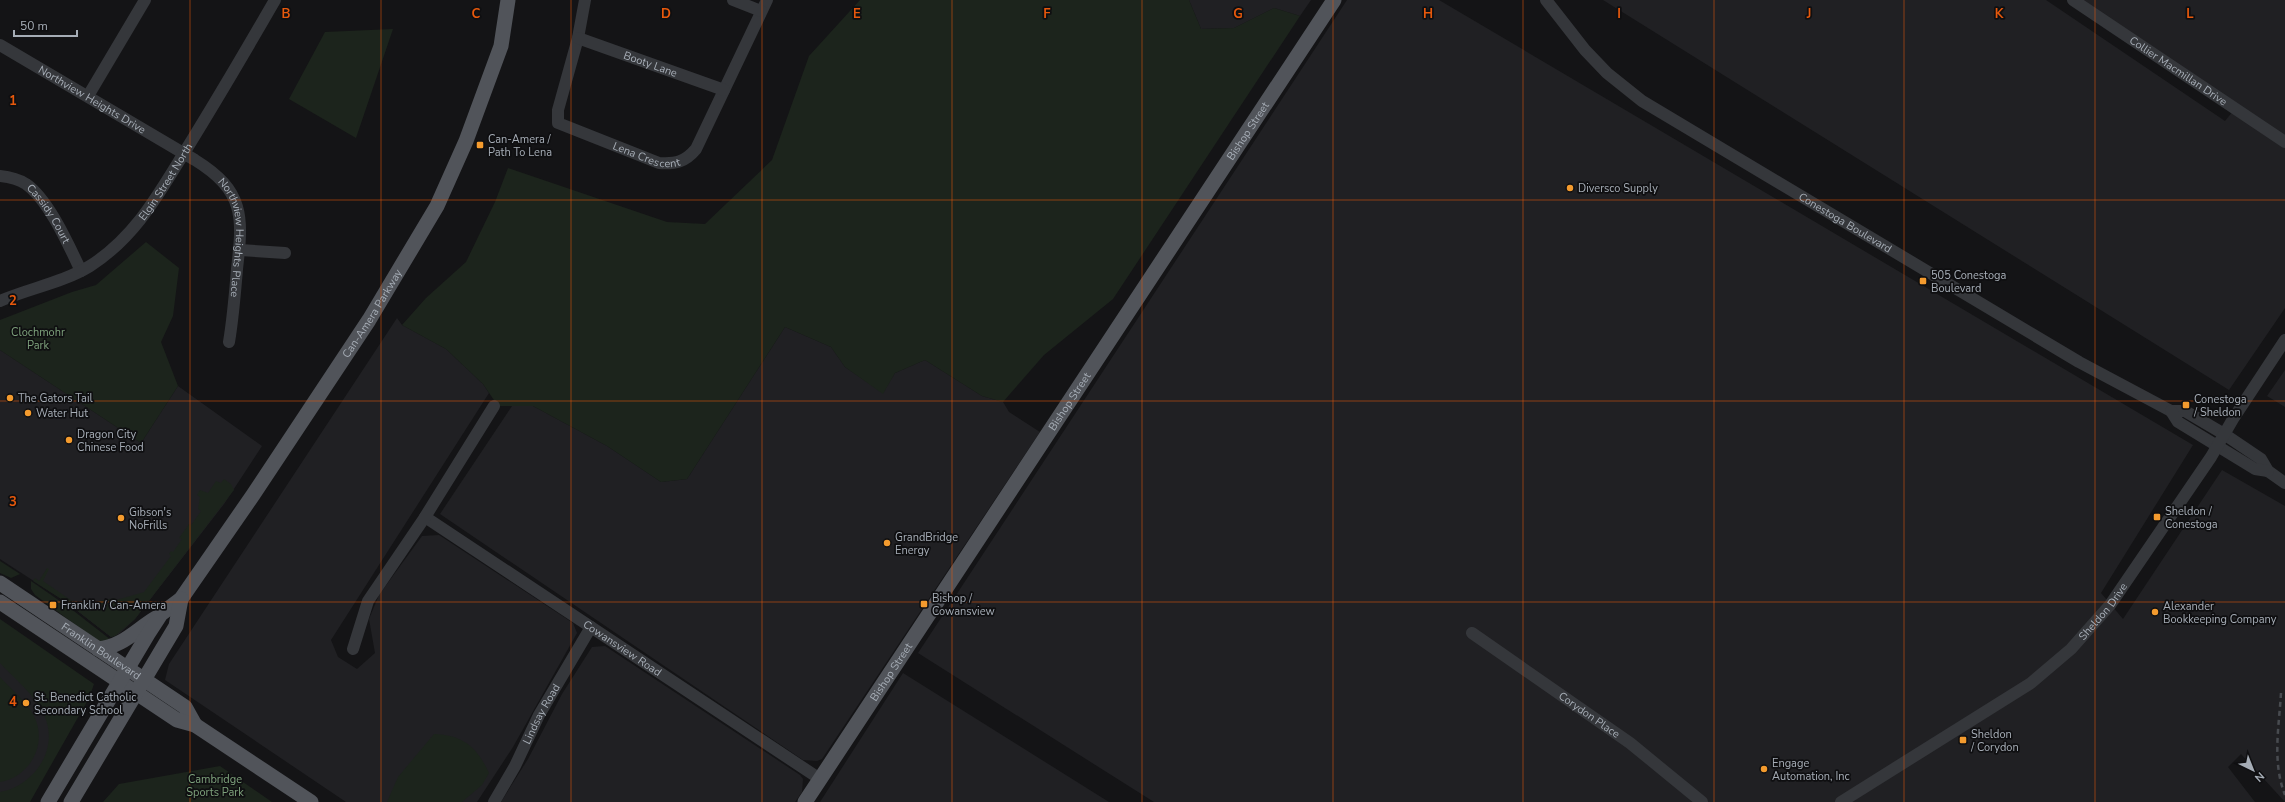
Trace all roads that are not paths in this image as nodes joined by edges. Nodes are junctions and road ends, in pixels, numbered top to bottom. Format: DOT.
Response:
graph roads {
  1 [pos="145,0"];
  2 [pos="275,0"];
  3 [pos="508,0"];
  4 [pos="585,0"];
  5 [pos="733,0"];
  6 [pos="1334,0"];
  7 [pos="1546,0"];
  8 [pos="2073,0"];
  9 [pos="764,5"];
  10 [pos="578,38"];
  11 [pos="0,45"];
  12 [pos="724,90"];
  13 [pos="88,96"];
  14 [pos="2285,142"];
  15 [pos="184,153"];
  16 [pos="0,176"];
  17 [pos="240,250"];
  18 [pos="285,253"];
  19 [pos="81,271"];
  20 [pos="0,301"];
  21 [pos="2285,340"];
  22 [pos="229,342"];
  23 [pos="494,406"];
  24 [pos="2171,411"];
  25 [pos="2224,434"];
  26 [pos="2218,446"];
  27 [pos="2268,471"];
  28 [pos="2285,483"];
  29 [pos="425,517"];
  30 [pos="0,583"];
  31 [pos="181,599"];
  32 [pos="0,602"];
  33 [pos="161,614"];
  34 [pos="591,627"];
  35 [pos="1472,633"];
  36 [pos="98,649"];
  37 [pos="353,649"];
  38 [pos="127,668"];
  39 [pos="143,679"];
  40 [pos="119,682"];
  41 [pos="135,692"];
  42 [pos="195,725"];
  43 [pos="820,779"];
  44 [pos="48,802"];
  45 [pos="71,802"];
  46 [pos="311,802"];
  47 [pos="494,802"];
  48 [pos="804,802"];
  49 [pos="1702,802"];
  50 [pos="1841,802"];
  1 -- 13 [label="street"];
  2 -- 15 [label="street, Elgin Street North"];
  3 -- 31 [label="main road, Can-Amera Parkway"];
  4 -- 10 [label="street, Lena Crescent"];
  5 -- 9 [label="street"];
  6 -- 43 [label="main road, Bishop Street"];
  7 -- 24 [label="street, Conestoga Boulevard"];
  8 -- 14 [label="street, Collier Macmillan Drive"];
  9 -- 12 [label="street, Lena Crescent"];
  10 -- 12 [label="street, Booty Lane"];
  10 -- 12 [label="street, Lena Crescent"];
  11 -- 13 [label="street, Northview Heights Drive"];
  13 -- 15 [label="street, Northview Heights Drive"];
  15 -- 17 [label="street, Northview Heights Place"];
  15 -- 19 [label="street, Elgin Street North"];
  16 -- 19 [label="street, Cassidy Court"];
  17 -- 18 [label="street"];
  17 -- 22 [label="street, Northview Heights Place"];
  19 -- 20 [label="street, Elgin Street North"];
  21 -- 25 [label="street, Sheldon Drive"];
  23 -- 29 [label="street"];
  24 -- 25 [label="street, Conestoga Boulevard"];
  24 -- 26 [label="street, Conestoga Boulevard"];
  25 -- 26 [label="street, Sheldon Drive"];
  25 -- 27 [label="street, Conestoga Boulevard"];
  26 -- 27 [label="street, Conestoga Boulevard"];
  26 -- 50 [label="street, Sheldon Drive"];
  27 -- 28 [label="street, Conestoga Boulevard"];
  29 -- 34 [label="street, Cowansview Road"];
  29 -- 37 [label="street"];
  30 -- 36 [label="main road, Franklin Boulevard"];
  31 -- 33 [label="main road, Can-Amera Parkway"];
  31 -- 39 [label="main road, Can-Amera Parkway"];
  32 -- 40 [label="main road, Franklin Boulevard"];
  33 -- 36 [label="main road"];
  33 -- 38 [label="main road, Can-Amera Parkway"];
  34 -- 43 [label="street, Cowansview Road"];
  34 -- 47 [label="street, Lindsay Road"];
  35 -- 49 [label="street, Corydon Place"];
  36 -- 38 [label="main road, Franklin Boulevard"];
  38 -- 39 [label="main road, Franklin Boulevard"];
  38 -- 40 [label="main road, Can-Amera Parkway"];
  39 -- 41 [label="main road, Can-Amera Parkway"];
  39 -- 42 [label="main road, Franklin Boulevard"];
  40 -- 41 [label="main road, Franklin Boulevard"];
  40 -- 44 [label="main road, Can-Amera Parkway"];
  41 -- 42 [label="main road, Franklin Boulevard"];
  41 -- 45 [label="main road, Can-Amera Parkway"];
  42 -- 46 [label="main road, Franklin Boulevard"];
  43 -- 48 [label="main road, Bishop Street"];
}
